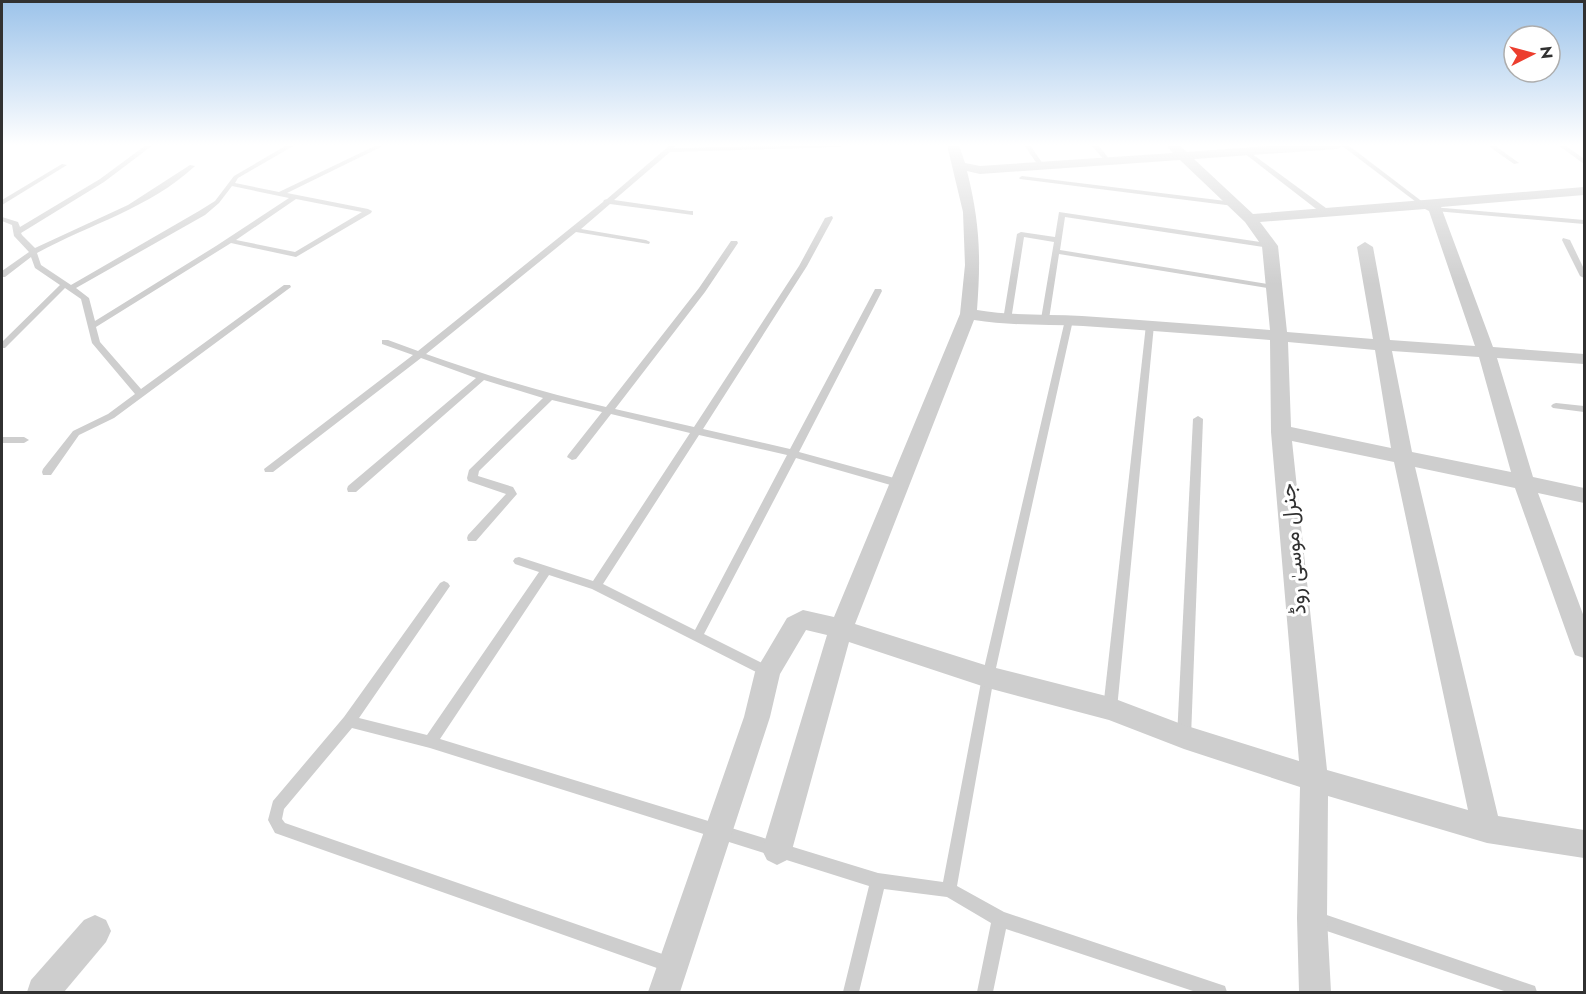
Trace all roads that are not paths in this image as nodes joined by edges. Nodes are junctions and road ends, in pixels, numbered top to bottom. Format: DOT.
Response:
graph roads {
  1 [pos="21,191"];
  2 [pos="85,191"];
  3 [pos="155,191"];
  4 [pos="225,191"];
  5 [pos="266,191"];
  6 [pos="284,191"];
  7 [pos="618,191"];
  8 [pos="965,191"];
  9 [pos="1109,191"];
  10 [pos="1220,191"];
  11 [pos="1301,191"];
  12 [pos="1409,191"];
  13 [pos="1570,191"];
  14 [pos="279,194"];
  15 [pos="294,197"];
  16 [pos="606,201"];
  17 [pos="2,203"];
  18 [pos="1428,205"];
  19 [pos="1242,212"];
  20 [pos="690,213"];
  21 [pos="1327,213"];
  22 [pos="829,218"];
  23 [pos="2,220"];
  24 [pos="1584,222"];
  25 [pos="575,230"];
  26 [pos="17,232"];
  27 [pos="230,240"];
  28 [pos="1057,240"];
  29 [pos="1566,240"];
  30 [pos="646,242"];
  31 [pos="734,243"];
  32 [pos="1269,246"];
  33 [pos="1365,247"];
  34 [pos="1055,251"];
  35 [pos="33,253"];
  36 [pos="2,275"];
  37 [pos="1584,276"];
  38 [pos="68,286"];
  39 [pos="288,287"];
  40 [pos="1274,287"];
  41 [pos="878,291"];
  42 [pos="968,314"];
  43 [pos="1045,319"];
  44 [pos="1007,320"];
  45 [pos="1069,320"];
  46 [pos="1150,325"];
  47 [pos="92,326"];
  48 [pos="1279,336"];
  49 [pos="385,342"];
  50 [pos="1383,345"];
  51 [pos="2,346"];
  52 [pos="1486,352"];
  53 [pos="420,354"];
  54 [pos="1584,359"];
  55 [pos="483,377"];
  56 [pos="140,394"];
  57 [pos="550,397"];
  58 [pos="1556,406"];
  59 [pos="1584,409"];
  60 [pos="606,411"];
  61 [pos="1198,419"];
  62 [pos="694,431"];
  63 [pos="1281,432"];
  64 [pos="24,440"];
  65 [pos="2,441"];
  66 [pos="792,453"];
  67 [pos="572,457"];
  68 [pos="1403,458"];
  69 [pos="269,469"];
  70 [pos="47,472"];
  71 [pos="1524,483"];
  72 [pos="901,484"];
  73 [pos="352,489"];
  74 [pos="1584,495"];
  75 [pos="472,538"];
  76 [pos="519,561"];
  77 [pos="546,570"];
  78 [pos="444,586"];
  79 [pos="596,586"];
  80 [pos="841,629"];
  81 [pos="697,637"];
  82 [pos="1584,648"];
  83 [pos="768,672"];
  84 [pos="988,676"];
  85 [pos="1110,709"];
  86 [pos="349,721"];
  87 [pos="1184,737"];
  88 [pos="430,742"];
  89 [pos="1314,778"];
  90 [pos="1487,829"];
  91 [pos="719,833"];
  92 [pos="1584,844"];
  93 [pos="777,850"];
  94 [pos="878,881"];
  95 [pos="949,890"];
  96 [pos="1312,918"];
  97 [pos="1000,919"];
  98 [pos="95,931"];
  99 [pos="673,965"];
  100 [pos="43,993"];
  101 [pos="664,993"];
  102 [pos="851,993"];
  103 [pos="985,993"];
  104 [pos="1219,993"];
  105 [pos="1315,993"];
  106 [pos="1529,993"];
  1 -- 17 [label="lane"];
  2 -- 26 [label="lane"];
  3 -- 35 [label="lane"];
  4 -- 38 [label="lane"];
  5 -- 14 [label="lane"];
  6 -- 14 [label="lane"];
  7 -- 16 [label="lane"];
  8 -- 42 [label="street"];
  9 -- 19 [label="lane"];
  10 -- 19 [label="street, جنرل موسیٰ روڈ"];
  11 -- 21 [label="lane"];
  12 -- 18 [label="lane"];
  13 -- 18 [label="street"];
  14 -- 15 [label="lane"];
  15 -- 27 [label="lane"];
  15 -- 27 [label="lane"];
  16 -- 20 [label="lane"];
  16 -- 25 [label="lane"];
  18 -- 21 [label="street"];
  18 -- 24 [label="lane"];
  18 -- 52 [label="street"];
  19 -- 21 [label="street"];
  19 -- 32 [label="street, جنرل موسیٰ روڈ"];
  22 -- 62 [label="lane"];
  23 -- 26 [label="lane"];
  25 -- 30 [label="lane"];
  25 -- 53 [label="lane"];
  26 -- 35 [label="lane"];
  27 -- 47 [label="lane"];
  28 -- 32 [label="lane"];
  28 -- 34 [label="lane"];
  28 -- 44 [label="lane"];
  29 -- 37 [label="lane"];
  31 -- 60 [label="lane"];
  32 -- 40 [label="street, جنرل موسیٰ روڈ"];
  33 -- 50 [label="street"];
  34 -- 40 [label="lane"];
  34 -- 43 [label="lane"];
  35 -- 36 [label="lane"];
  35 -- 38 [label="lane"];
  38 -- 47 [label="lane"];
  38 -- 51 [label="lane"];
  39 -- 56 [label="lane"];
  40 -- 48 [label="street, جنرل موسیٰ روڈ"];
  41 -- 66 [label="lane"];
  42 -- 44 [label="street"];
  42 -- 72 [label="street"];
  43 -- 44 [label="street"];
  43 -- 45 [label="street"];
  45 -- 46 [label="street"];
  45 -- 84 [label="lane"];
  46 -- 48 [label="street"];
  46 -- 85 [label="lane"];
  47 -- 56 [label="lane"];
  48 -- 50 [label="street"];
  48 -- 63 [label="street, جنرل موسیٰ روڈ"];
  49 -- 53 [label="lane"];
  50 -- 52 [label="street"];
  50 -- 68 [label="street"];
  52 -- 54 [label="street"];
  52 -- 71 [label="street"];
  53 -- 55 [label="lane"];
  53 -- 69 [label="lane"];
  55 -- 57 [label="lane"];
  55 -- 73 [label="lane"];
  56 -- 70 [label="lane"];
  57 -- 60 [label="lane"];
  57 -- 75 [label="lane"];
  58 -- 59 [label="lane"];
  60 -- 62 [label="lane"];
  60 -- 67 [label="lane"];
  61 -- 87 [label="lane"];
  62 -- 66 [label="lane"];
  62 -- 79 [label="lane"];
  63 -- 68 [label="street"];
  63 -- 89 [label="street, جنرل موسیٰ روڈ"];
  64 -- 65 [label="lane"];
  66 -- 72 [label="lane"];
  66 -- 81 [label="lane"];
  68 -- 71 [label="street"];
  68 -- 90 [label="street"];
  71 -- 74 [label="street"];
  71 -- 82 [label="street"];
  72 -- 80 [label="street"];
  76 -- 77 [label="lane"];
  77 -- 79 [label="lane"];
  77 -- 88 [label="lane"];
  78 -- 86 [label="lane"];
  79 -- 81 [label="lane"];
  80 -- 83 [label="street"];
  80 -- 84 [label="street"];
  80 -- 93 [label="street"];
  81 -- 83 [label="lane"];
  83 -- 91 [label="street"];
  84 -- 85 [label="street"];
  84 -- 95 [label="lane"];
  85 -- 87 [label="street"];
  86 -- 88 [label="lane"];
  86 -- 99 [label="lane"];
  87 -- 89 [label="street"];
  88 -- 91 [label="lane"];
  89 -- 90 [label="street"];
  89 -- 96 [label="street, جنرل موسیٰ روڈ"];
  90 -- 92 [label="street"];
  91 -- 93 [label="lane"];
  91 -- 99 [label="street"];
  93 -- 94 [label="lane"];
  94 -- 95 [label="lane"];
  94 -- 102 [label="lane"];
  95 -- 97 [label="lane"];
  96 -- 105 [label="street, جنرل موسیٰ روڈ"];
  96 -- 106 [label="lane"];
  97 -- 103 [label="lane"];
  97 -- 104 [label="lane"];
  98 -- 100 [label="street"];
  99 -- 101 [label="street"];
}
